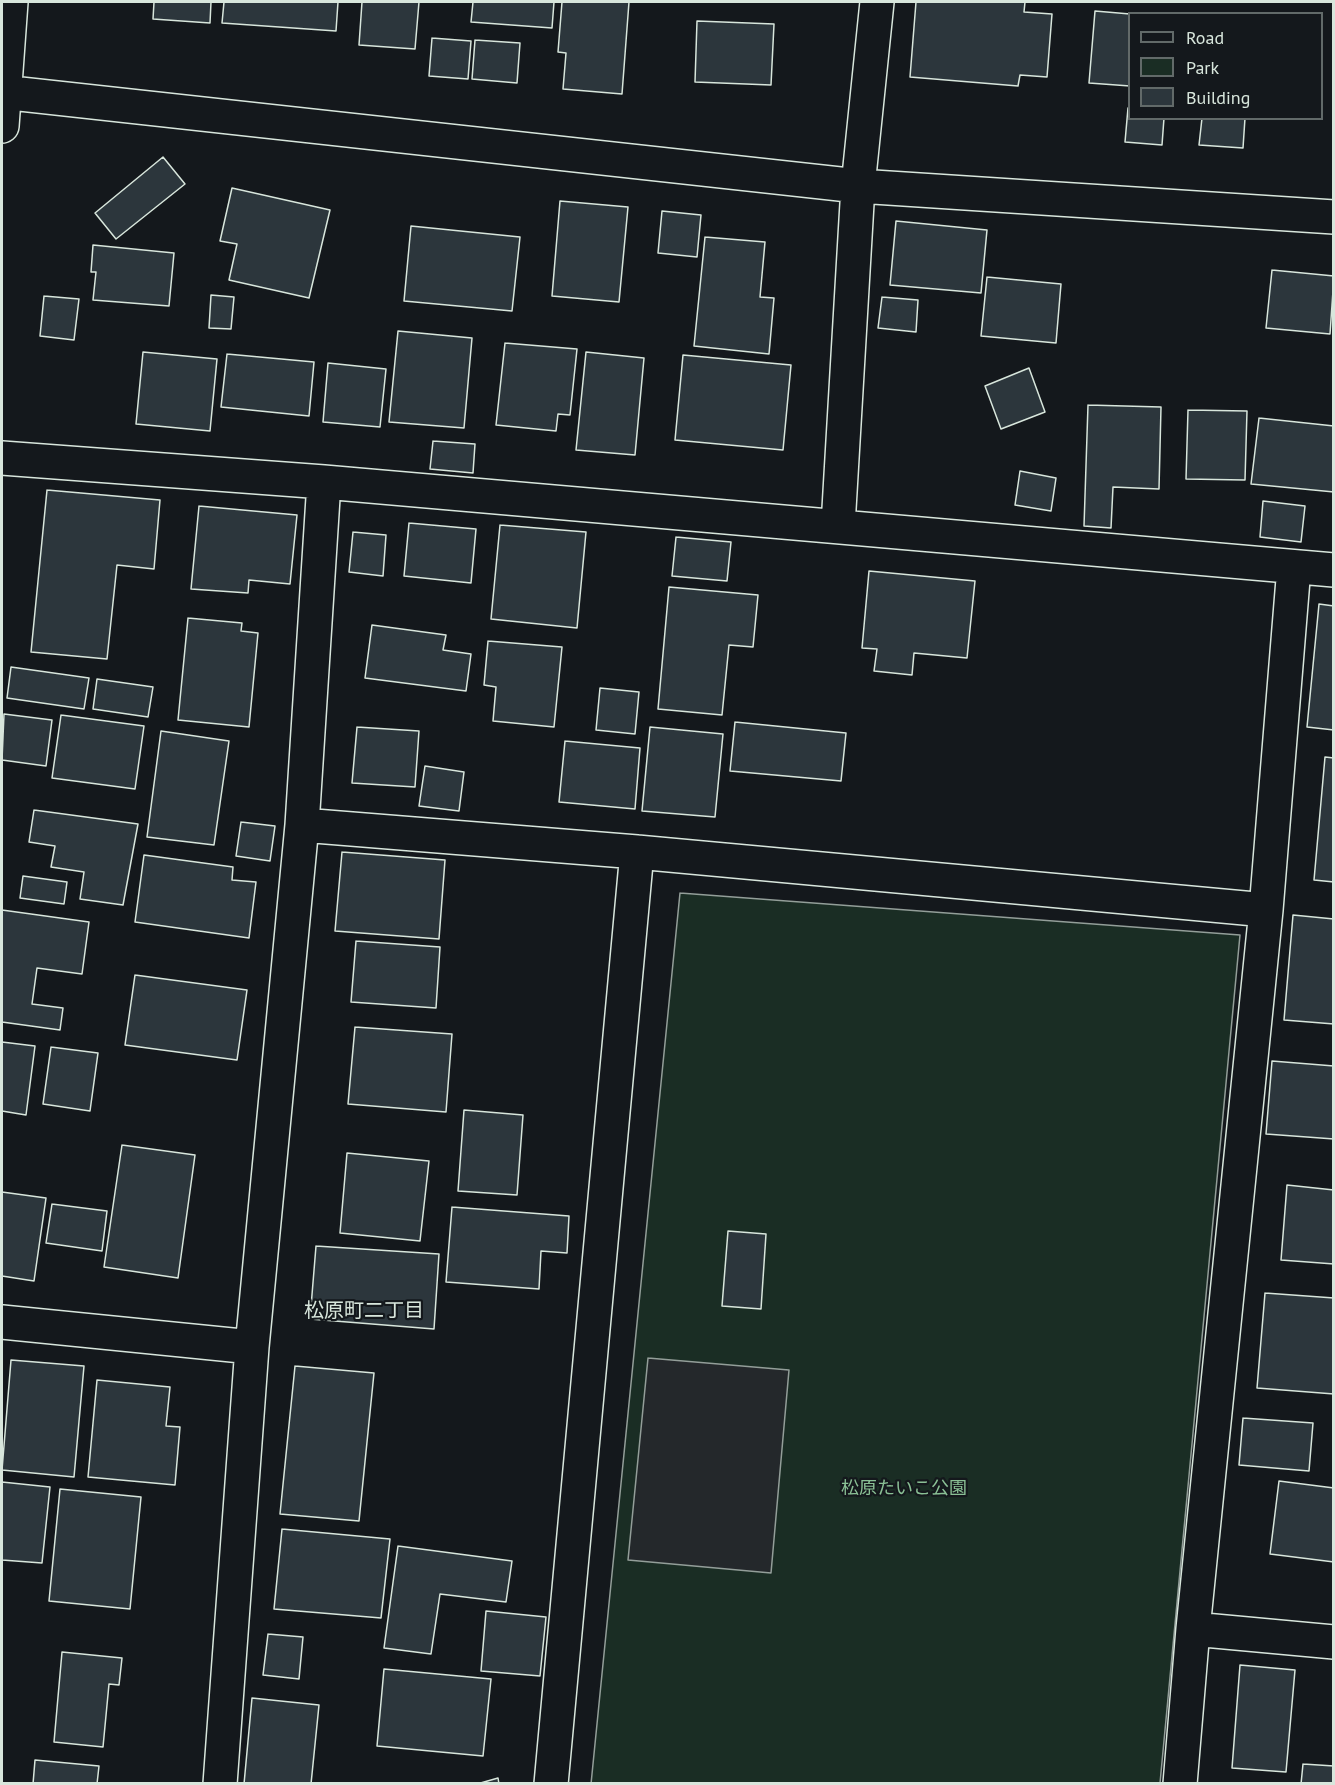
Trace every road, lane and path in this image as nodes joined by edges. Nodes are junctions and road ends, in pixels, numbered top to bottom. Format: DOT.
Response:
graph roads {
  1 [pos="11,2"];
  2 [pos="877,2"];
  3 [pos="3,92"];
  4 [pos="2,126"];
  5 [pos="858,186"];
  6 [pos="1334,217"];
  7 [pos="2,458"];
  8 [pos="324,482"];
  9 [pos="838,526"];
  10 [pos="1294,567"];
  11 [pos="1334,570"];
  12 [pos="302,825"];
  13 [pos="637,852"];
  14 [pos="1266,910"];
  15 [pos="2,1322"];
  16 [pos="252,1347"];
  17 [pos="1193,1629"];
  18 [pos="1334,1642"];
  19 [pos="220,1784"];
  20 [pos="552,1784"];
  21 [pos="1180,1784"];
  1 -- 3 [label="street"];
  2 -- 5 [label="street"];
  3 -- 4 [label="street"];
  3 -- 5 [label="street"];
  5 -- 6 [label="street"];
  5 -- 9 [label="street"];
  7 -- 8 [label="street"];
  8 -- 9 [label="street"];
  8 -- 12 [label="street"];
  9 -- 10 [label="street"];
  10 -- 11 [label="street"];
  10 -- 14 [label="street"];
  12 -- 13 [label="street"];
  12 -- 16 [label="street"];
  13 -- 14 [label="street"];
  13 -- 20 [label="street"];
  14 -- 17 [label="street"];
  15 -- 16 [label="street"];
  16 -- 19 [label="street"];
  17 -- 18 [label="street"];
  17 -- 21 [label="street"];
}
